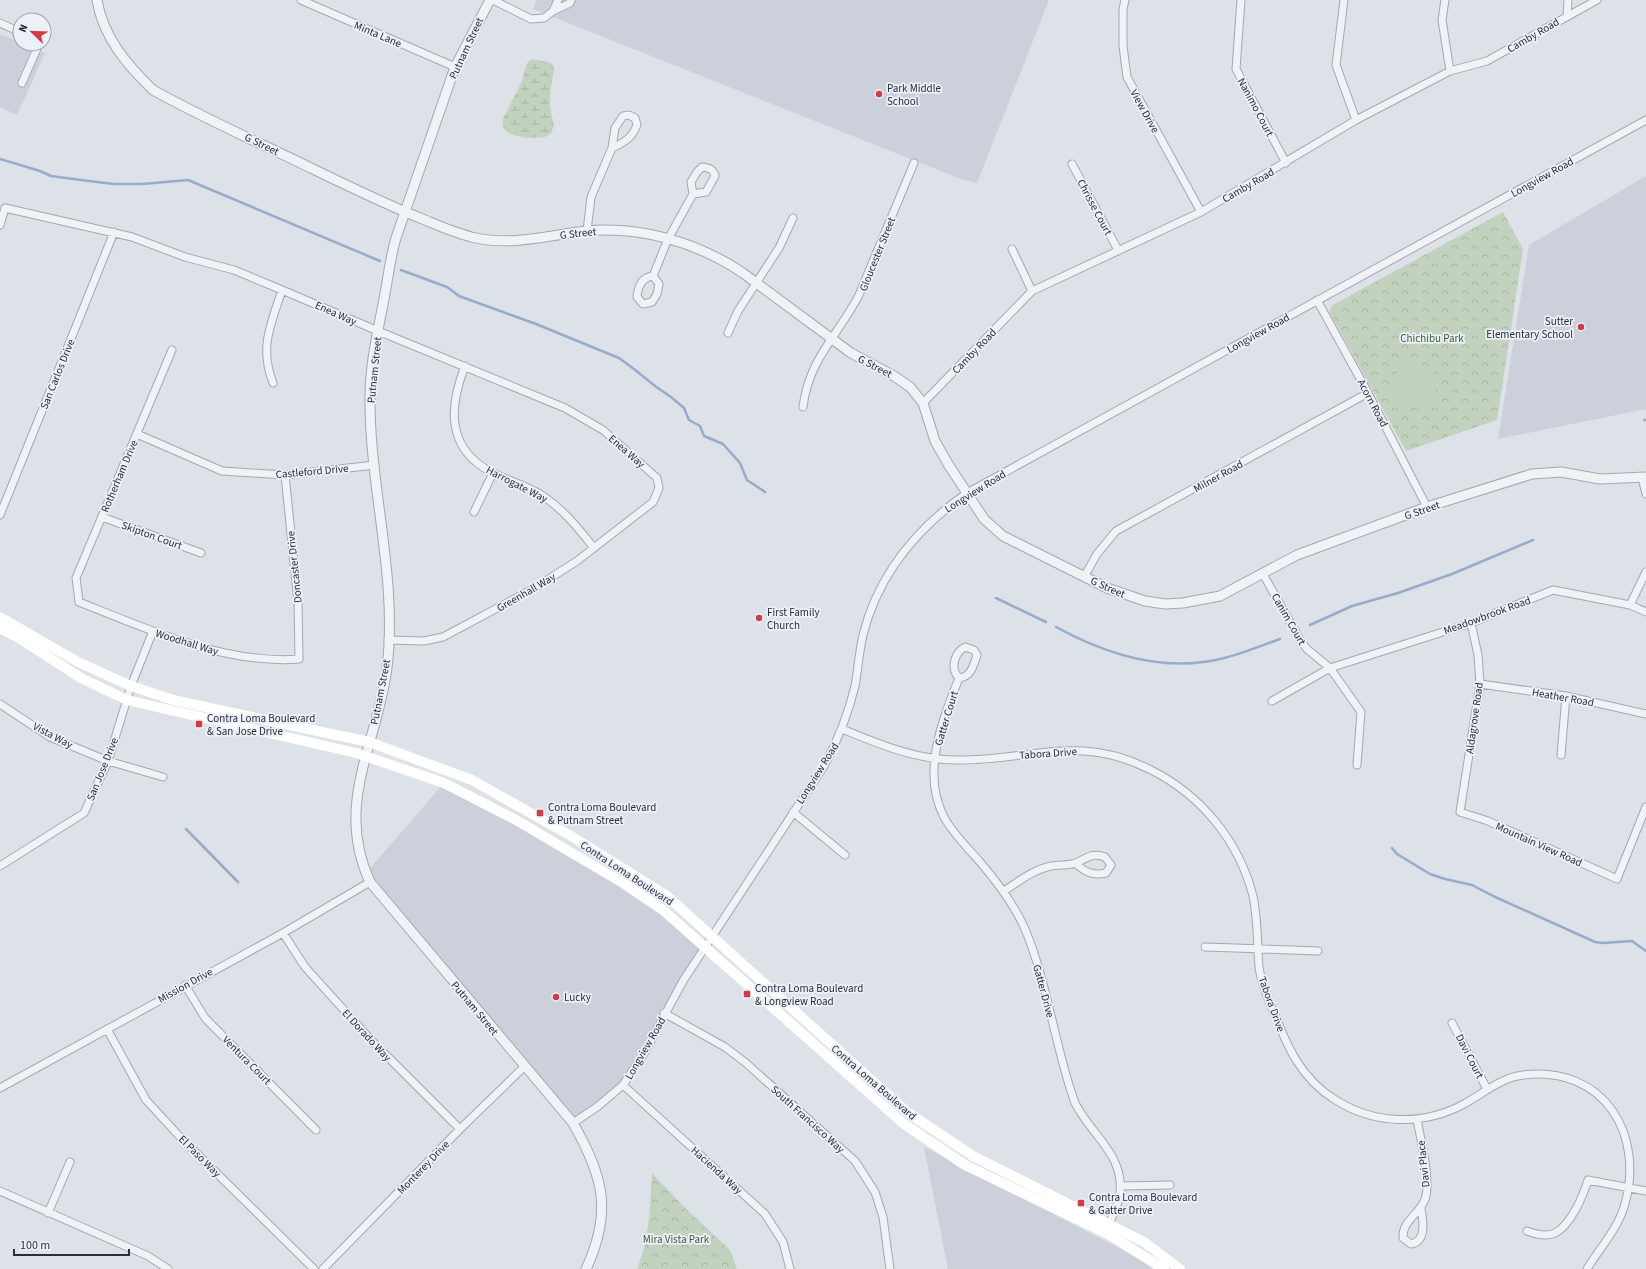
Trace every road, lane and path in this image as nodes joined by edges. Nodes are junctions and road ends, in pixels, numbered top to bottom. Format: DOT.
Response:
graph roads {
  1 [pos="97,0"];
  2 [pos="301,0"];
  3 [pos="490,0"];
  4 [pos="493,0"];
  5 [pos="558,0"];
  6 [pos="572,0"];
  7 [pos="1125,0"];
  8 [pos="1241,0"];
  9 [pos="1344,0"];
  10 [pos="1445,0"];
  11 [pos="1568,0"];
  12 [pos="1597,0"];
  13 [pos="553,11"];
  14 [pos="1567,16"];
  15 [pos="0,23"];
  16 [pos="12,28"];
  17 [pos="36,52"];
  18 [pos="455,67"];
  19 [pos="1450,71"];
  20 [pos="22,83"];
  21 [pos="1356,120"];
  22 [pos="1646,120"];
  23 [pos="612,148"];
  24 [pos="914,163"];
  25 [pos="1286,163"];
  26 [pos="1072,164"];
  27 [pos="693,194"];
  28 [pos="405,212"];
  29 [pos="1201,212"];
  30 [pos="793,218"];
  31 [pos="0,225"];
  32 [pos="587,231"];
  33 [pos="114,232"];
  34 [pos="668,239"];
  35 [pos="1012,249"];
  36 [pos="1118,250"];
  37 [pos="653,276"];
  38 [pos="757,283"];
  39 [pos="282,290"];
  40 [pos="1032,291"];
  41 [pos="1317,300"];
  42 [pos="378,332"];
  43 [pos="728,333"];
  44 [pos="830,339"];
  45 [pos="172,350"];
  46 [pos="465,366"];
  47 [pos="273,383"];
  48 [pos="1368,393"];
  49 [pos="923,403"];
  50 [pos="803,407"];
  51 [pos="137,434"];
  52 [pos="375,465"];
  53 [pos="493,473"];
  54 [pos="285,475"];
  55 [pos="1644,477"];
  56 [pos="967,494"];
  57 [pos="1646,494"];
  58 [pos="648,506"];
  59 [pos="1427,508"];
  60 [pos="474,512"];
  61 [pos="0,515"];
  62 [pos="102,517"];
  63 [pos="594,548"];
  64 [pos="201,553"];
  65 [pos="1646,572"];
  66 [pos="1263,574"];
  67 [pos="1084,577"];
  68 [pos="79,602"];
  69 [pos="1630,605"];
  70 [pos="1646,612"];
  71 [pos="0,617"];
  72 [pos="1471,623"];
  73 [pos="0,628"];
  74 [pos="153,631"];
  75 [pos="388,640"];
  76 [pos="299,659"];
  77 [pos="1330,668"];
  78 [pos="959,678"];
  79 [pos="1480,684"];
  80 [pos="131,686"];
  81 [pos="1566,696"];
  82 [pos="127,700"];
  83 [pos="1272,701"];
  84 [pos="0,704"];
  85 [pos="1646,714"];
  86 [pos="842,729"];
  87 [pos="369,742"];
  88 [pos="365,755"];
  89 [pos="1562,755"];
  90 [pos="935,759"];
  91 [pos="108,761"];
  92 [pos="1357,765"];
  93 [pos="163,777"];
  94 [pos="1646,807"];
  95 [pos="793,812"];
  96 [pos="1460,812"];
  97 [pos="845,855"];
  98 [pos="1075,863"];
  99 [pos="0,866"];
  100 [pos="370,882"];
  101 [pos="1004,891"];
  102 [pos="283,933"];
  103 [pos="712,936"];
  104 [pos="1205,947"];
  105 [pos="704,948"];
  106 [pos="1258,949"];
  107 [pos="1318,951"];
  108 [pos="185,985"];
  109 [pos="664,1013"];
  110 [pos="1452,1023"];
  111 [pos="106,1028"];
  112 [pos="525,1066"];
  113 [pos="623,1085"];
  114 [pos="0,1088"];
  115 [pos="1487,1089"];
  116 [pos="1417,1120"];
  117 [pos="573,1123"];
  118 [pos="460,1129"];
  119 [pos="316,1130"];
  120 [pos="70,1162"];
  121 [pos="1170,1185"];
  122 [pos="1121,1186"];
  123 [pos="1629,1188"];
  124 [pos="0,1191"];
  125 [pos="1646,1191"];
  126 [pos="1421,1208"];
  127 [pos="48,1213"];
  128 [pos="1109,1229"];
  129 [pos="1527,1231"];
  130 [pos="168,1269"];
  131 [pos="314,1269"];
  132 [pos="323,1269"];
  133 [pos="586,1269"];
  134 [pos="790,1269"];
  135 [pos="890,1269"];
  136 [pos="1164,1269"];
  137 [pos="1180,1269"];
  138 [pos="1588,1269"];
  1 -- 28 [label="street, G Street"];
  2 -- 18 [label="street, Minta Lane"];
  3 -- 18 [label="street, Putnam Street"];
  4 -- 13 [label="street"];
  5 -- 13 [label="street"];
  6 -- 13 [label="street"];
  7 -- 29 [label="street, View Drive"];
  8 -- 25 [label="street, Nanimo Court"];
  9 -- 21 [label="street"];
  10 -- 19 [label="street"];
  11 -- 14 [label="street"];
  12 -- 14 [label="street, Camby Road"];
  14 -- 19 [label="street, Camby Road"];
  15 -- 16 [label="street"];
  17 -- 20 [label="street"];
  18 -- 28 [label="street, Putnam Street"];
  19 -- 21 [label="street, Camby Road"];
  21 -- 25 [label="street, Camby Road"];
  22 -- 41 [label="street, Longview Road"];
  23 -- 23 [label="street"];
  23 -- 32 [label="street"];
  24 -- 44 [label="street, Gloucester Street"];
  25 -- 29 [label="street, Camby Road"];
  26 -- 36 [label="street, Chrisse Court"];
  27 -- 34 [label="street"];
  28 -- 32 [label="street, G Street"];
  28 -- 42 [label="street, Putnam Street"];
  29 -- 36 [label="street, Camby Road"];
  30 -- 38 [label="street"];
  31 -- 33 [label="street, Enea Way"];
  32 -- 34 [label="street, G Street"];
  33 -- 39 [label="street, Enea Way"];
  33 -- 61 [label="street, San Carlos Drive"];
  34 -- 37 [label="street"];
  34 -- 38 [label="street, G Street"];
  35 -- 40 [label="street"];
  36 -- 40 [label="street, Camby Road"];
  38 -- 43 [label="street"];
  38 -- 44 [label="street, G Street"];
  39 -- 42 [label="street, Enea Way"];
  39 -- 47 [label="street"];
  40 -- 49 [label="street, Camby Road"];
  41 -- 48 [label="street, Acorn Road"];
  41 -- 56 [label="street, Longview Road"];
  42 -- 46 [label="street, Enea Way"];
  42 -- 52 [label="street, Putnam Street"];
  44 -- 49 [label="street, G Street"];
  44 -- 50 [label="street, Gloucester Street"];
  45 -- 51 [label="street, Rotherham Drive"];
  46 -- 53 [label="street, Harrogate Way"];
  46 -- 58 [label="street, Enea Way"];
  48 -- 59 [label="street, Acorn Road"];
  48 -- 67 [label="street, Milner Road"];
  49 -- 56 [label="street, G Street"];
  51 -- 54 [label="street, Castleford Drive"];
  51 -- 62 [label="street, Rotherham Drive"];
  52 -- 54 [label="street, Castleford Drive"];
  52 -- 75 [label="street, Putnam Street"];
  53 -- 60 [label="street"];
  53 -- 63 [label="street, Harrogate Way"];
  54 -- 76 [label="street, Doncaster Drive"];
  55 -- 57 [label="street"];
  55 -- 59 [label="street, G Street"];
  56 -- 67 [label="street, G Street"];
  56 -- 86 [label="street, Longview Road"];
  58 -- 63 [label="street, Greenhall Way"];
  59 -- 66 [label="street, G Street"];
  62 -- 64 [label="street, Skipton Court"];
  62 -- 68 [label="street, Rotherham Drive"];
  63 -- 75 [label="street, Greenhall Way"];
  65 -- 69 [label="street"];
  66 -- 67 [label="street, G Street"];
  66 -- 77 [label="street, Canim Court"];
  68 -- 74 [label="street, Woodhall Way"];
  69 -- 70 [label="street, Meadowbrook Road"];
  69 -- 72 [label="street, Meadowbrook Road"];
  71 -- 80 [label="main road, Contra Loma Boulevard"];
  72 -- 77 [label="street, Meadowbrook Road"];
  72 -- 79 [label="street, Aldagrove Road"];
  73 -- 82 [label="main road, Contra Loma Boulevard"];
  74 -- 76 [label="street, Woodhall Way"];
  74 -- 80 [label="street, San Jose Drive"];
  75 -- 87 [label="street, Putnam Street"];
  77 -- 83 [label="street, Meadowbrook Road"];
  77 -- 92 [label="street, Canim Court"];
  78 -- 90 [label="street, Gatter Court"];
  79 -- 81 [label="street, Heather Road"];
  79 -- 96 [label="street, Aldagrove Road"];
  80 -- 82 [label="street, San Jose Drive"];
  80 -- 87 [label="main road, Contra Loma Boulevard"];
  81 -- 85 [label="street, Heather Road"];
  81 -- 89 [label="street"];
  82 -- 88 [label="main road, Contra Loma Boulevard"];
  82 -- 91 [label="street, San Jose Drive"];
  84 -- 91 [label="street, Vista Way"];
  86 -- 90 [label="street, Tabora Drive"];
  86 -- 95 [label="street, Longview Road"];
  87 -- 88 [label="street, Putnam Street"];
  87 -- 103 [label="main road, Contra Loma Boulevard"];
  88 -- 100 [label="street, Putnam Street"];
  88 -- 105 [label="main road, Contra Loma Boulevard"];
  90 -- 101 [label="street, Gatter Drive"];
  90 -- 106 [label="street, Tabora Drive"];
  91 -- 93 [label="street, Vista Way"];
  91 -- 99 [label="street, San Jose Drive"];
  94 -- 96 [label="street, Mountain View Road"];
  95 -- 97 [label="street"];
  95 -- 103 [label="street, Longview Road"];
  98 -- 101 [label="street"];
  100 -- 102 [label="street, Mission Drive"];
  100 -- 112 [label="street, Putnam Street"];
  101 -- 122 [label="street, Gatter Drive"];
  102 -- 108 [label="street, Mission Drive"];
  102 -- 118 [label="street, El Dorado Way"];
  103 -- 105 [label="street, Longview Road"];
  103 -- 128 [label="main road, Contra Loma Boulevard"];
  104 -- 106 [label="street"];
  105 -- 109 [label="street, Longview Road"];
  105 -- 128 [label="main road, Contra Loma Boulevard"];
  106 -- 107 [label="street"];
  106 -- 116 [label="street, Tabora Drive"];
  108 -- 111 [label="street, Mission Drive"];
  108 -- 119 [label="street, Ventura Court"];
  109 -- 113 [label="street, Longview Road"];
  109 -- 135 [label="street, South Francisco Way"];
  110 -- 115 [label="street, Davi Court"];
  111 -- 114 [label="street, Mission Drive"];
  111 -- 131 [label="street, El Paso Way"];
  112 -- 117 [label="street, Putnam Street"];
  112 -- 118 [label="street, Monterey Drive"];
  113 -- 117 [label="street, Longview Road"];
  113 -- 134 [label="street, Hacienda Way"];
  115 -- 116 [label="street, Tabora Drive"];
  115 -- 123 [label="street, Tabora Drive"];
  116 -- 126 [label="street, Davi Place"];
  117 -- 133 [label="street, Putnam Street"];
  118 -- 132 [label="street, Monterey Drive"];
  120 -- 127 [label="street"];
  121 -- 122 [label="street"];
  122 -- 128 [label="street, Gatter Drive"];
  123 -- 125 [label="street"];
  123 -- 129 [label="street"];
  123 -- 138 [label="street, Tabora Drive"];
  124 -- 127 [label="street"];
  126 -- 126 [label="street, Davi Place"];
  127 -- 130 [label="street"];
  128 -- 136 [label="main road, Contra Loma Boulevard"];
  128 -- 137 [label="main road, Contra Loma Boulevard"];
}
